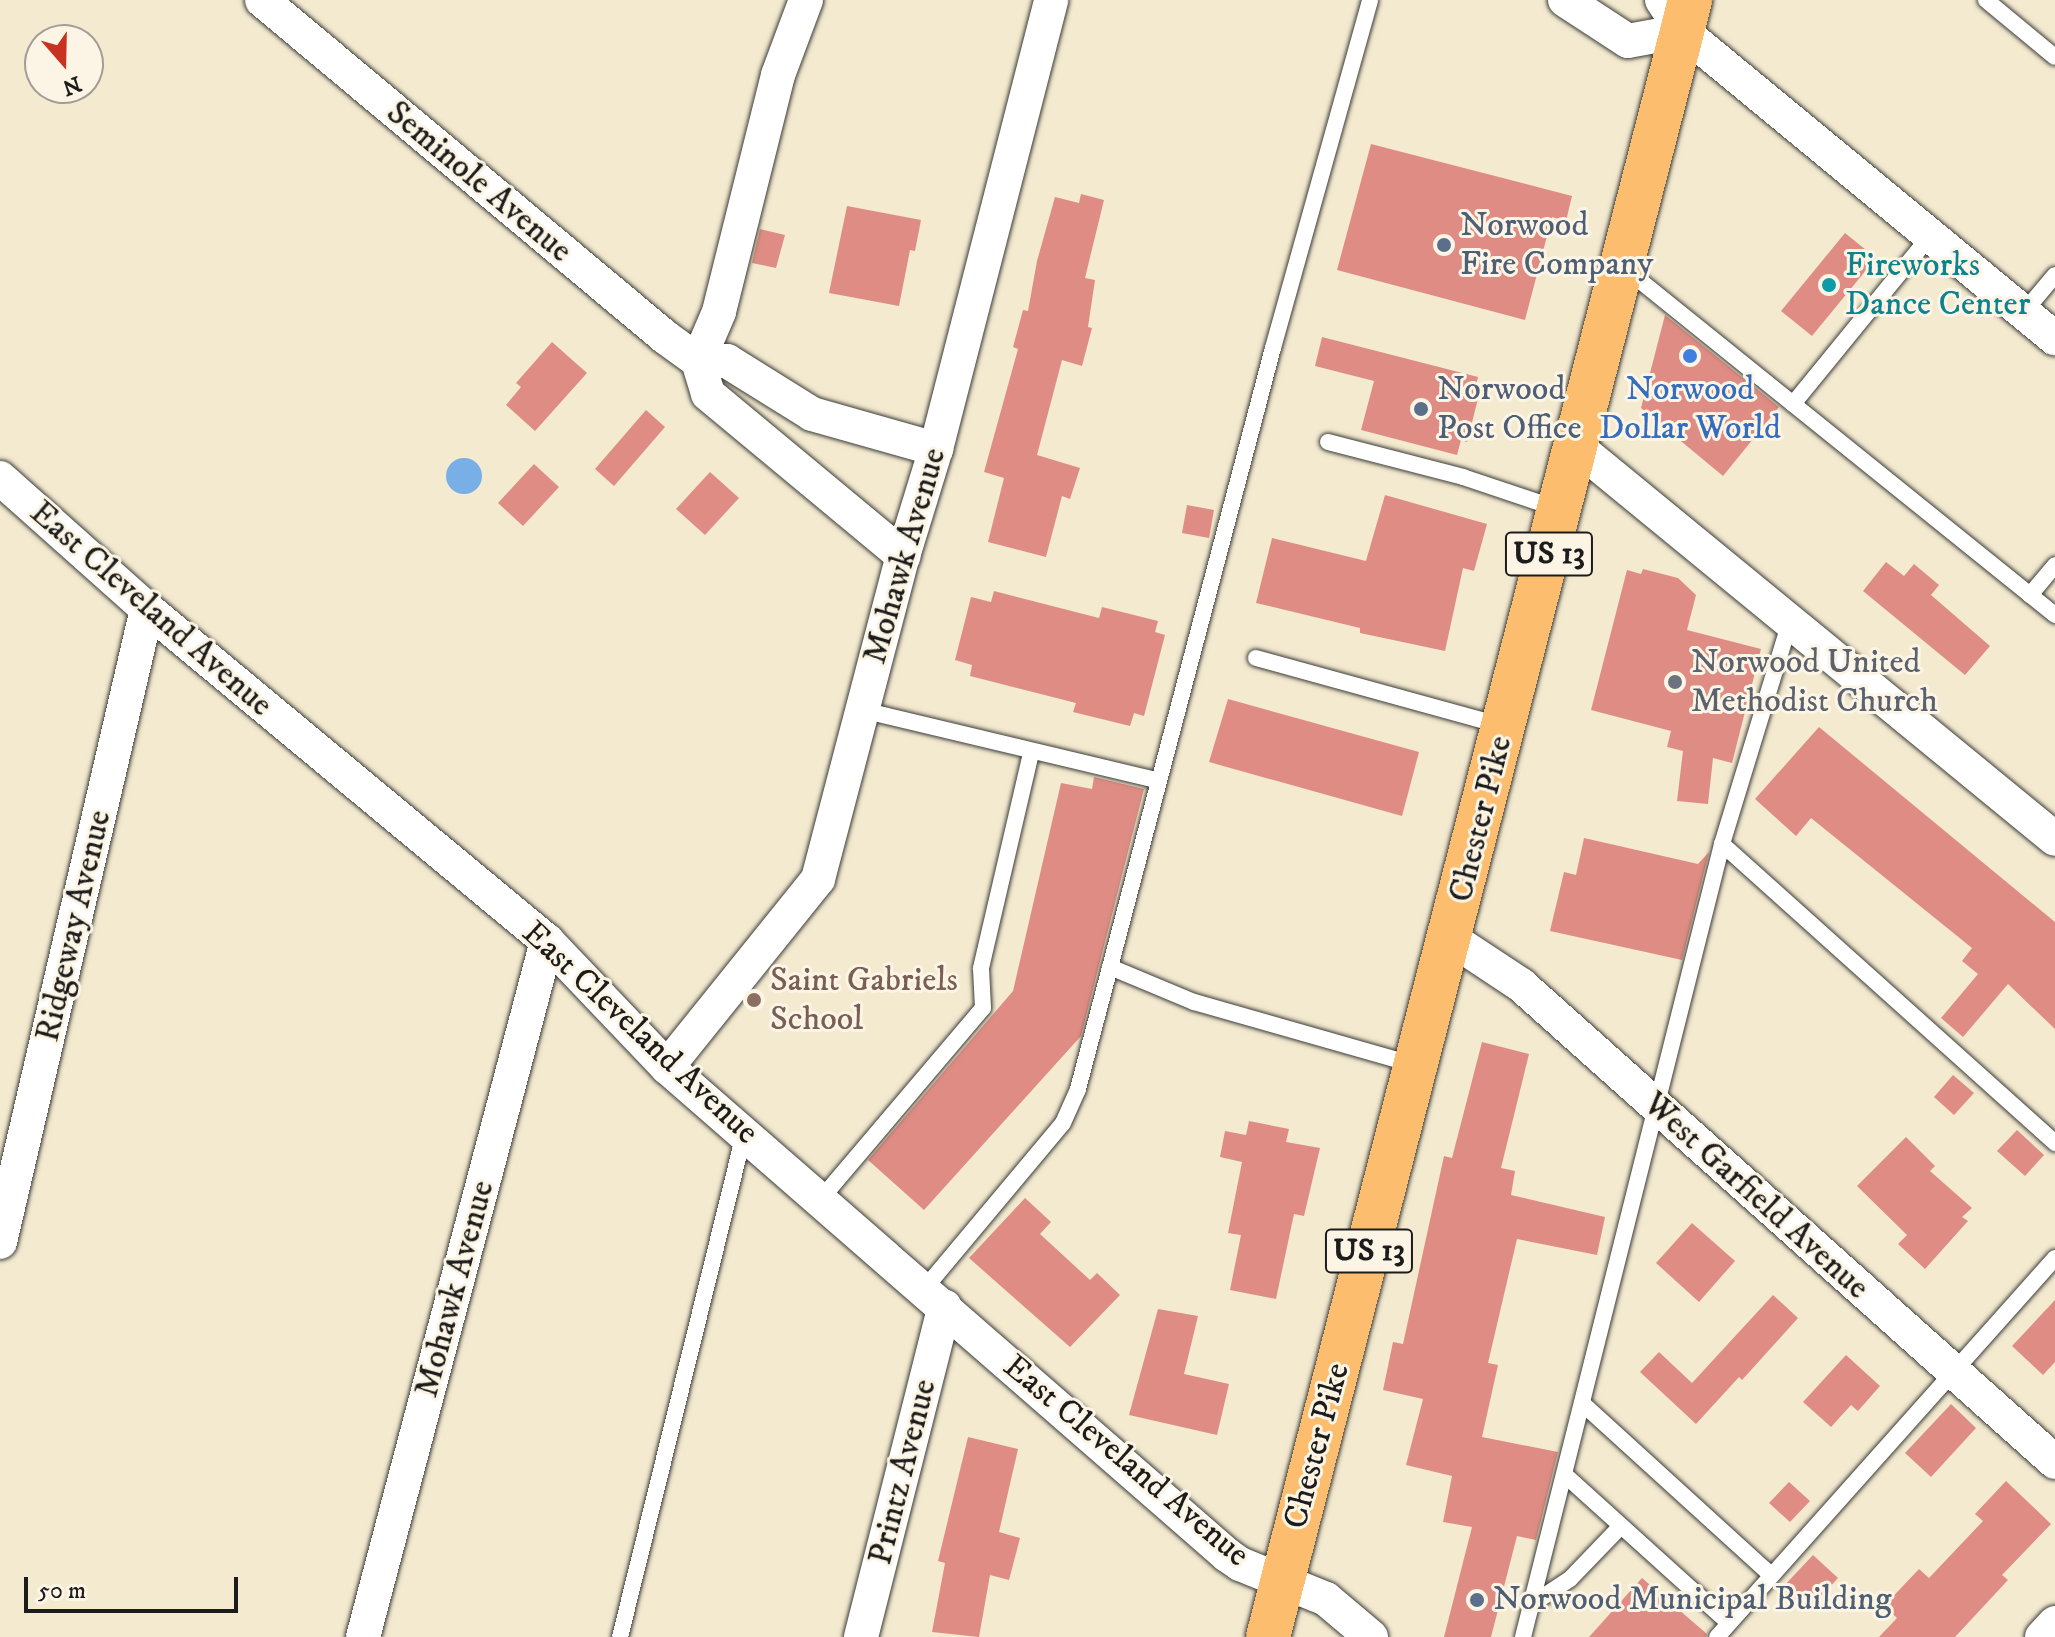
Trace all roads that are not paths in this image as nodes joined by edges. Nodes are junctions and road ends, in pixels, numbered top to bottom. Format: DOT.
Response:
graph roads {
  1 [pos="262,0"];
  2 [pos="806,0"];
  3 [pos="1051,0"];
  4 [pos="1370,0"];
  5 [pos="1565,0"];
  6 [pos="1986,0"];
  7 [pos="1678,10"];
  8 [pos="2055,57"];
  9 [pos="1931,235"];
  10 [pos="1622,266"];
  11 [pos="2055,275"];
  12 [pos="2024,312"];
  13 [pos="2055,338"];
  14 [pos="698,361"];
  15 [pos="1793,404"];
  16 [pos="1328,442"];
  17 [pos="1577,447"];
  18 [pos="936,449"];
  19 [pos="0,478"];
  20 [pos="1560,510"];
  21 [pos="903,556"];
  22 [pos="2055,565"];
  23 [pos="2030,595"];
  24 [pos="147,609"];
  25 [pos="2055,615"];
  26 [pos="1790,622"];
  27 [pos="1256,658"];
  28 [pos="862,710"];
  29 [pos="1505,726"];
  30 [pos="1031,753"];
  31 [pos="1159,781"];
  32 [pos="2055,839"];
  33 [pos="1722,844"];
  34 [pos="1450,938"];
  35 [pos="547,941"];
  36 [pos="1110,967"];
  37 [pos="1418,1066"];
  38 [pos="667,1067"];
  39 [pos="1658,1108"];
  40 [pos="744,1132"];
  41 [pos="2055,1143"];
  42 [pos="820,1200"];
  43 [pos="0,1242"];
  44 [pos="2055,1258"];
  45 [pos="935,1297"];
  46 [pos="1952,1370"];
  47 [pos="1583,1404"];
  48 [pos="2055,1462"];
  49 [pos="1565,1475"];
  50 [pos="1620,1527"];
  51 [pos="1771,1575"];
  52 [pos="1283,1581"];
  53 [pos="1532,1604"];
  54 [pos="1729,1623"];
  55 [pos="2055,1623"];
  56 [pos="363,1637"];
  57 [pos="620,1637"];
  58 [pos="861,1637"];
  59 [pos="1268,1637"];
  60 [pos="1371,1637"];
  61 [pos="1523,1637"];
  62 [pos="1717,1637"];
  63 [pos="2042,1637"];
  1 -- 14 [label="street, Seminole Avenue"];
  2 -- 14 [label="street"];
  3 -- 18 [label="street, Mohawk Avenue"];
  4 -- 31 [label="lane"];
  5 -- 7 [label="street"];
  6 -- 8 [label="lane"];
  7 -- 9 [label="street"];
  7 -- 10 [label="main road, Chester Pike / US 13"];
  9 -- 12 [label="street"];
  9 -- 15 [label="lane"];
  10 -- 15 [label="lane"];
  10 -- 17 [label="main road, Chester Pike / US 13"];
  11 -- 12 [label="lane"];
  12 -- 13 [label="street"];
  14 -- 18 [label="street, Seminole Avenue"];
  14 -- 21 [label="street"];
  15 -- 23 [label="lane"];
  16 -- 20 [label="lane"];
  17 -- 20 [label="main road, Chester Pike / US 13"];
  17 -- 26 [label="street"];
  18 -- 21 [label="street, Mohawk Avenue"];
  19 -- 24 [label="street, East Cleveland Avenue"];
  20 -- 29 [label="main road, Chester Pike / US 13"];
  21 -- 28 [label="street, Mohawk Avenue"];
  22 -- 23 [label="lane"];
  23 -- 25 [label="lane"];
  24 -- 35 [label="street, East Cleveland Avenue"];
  24 -- 43 [label="street, Ridgeway Avenue"];
  26 -- 32 [label="street"];
  26 -- 33 [label="lane"];
  27 -- 29 [label="lane"];
  28 -- 30 [label="lane"];
  28 -- 38 [label="street, Mohawk Avenue"];
  29 -- 34 [label="main road, Chester Pike / US 13"];
  30 -- 31 [label="lane"];
  30 -- 42 [label="lane"];
  31 -- 36 [label="lane"];
  33 -- 39 [label="lane"];
  33 -- 41 [label="lane"];
  34 -- 37 [label="main road, Chester Pike / US 13"];
  34 -- 39 [label="street, West Garfield Avenue"];
  35 -- 38 [label="street, East Cleveland Avenue"];
  35 -- 56 [label="street, Mohawk Avenue"];
  36 -- 37 [label="lane"];
  36 -- 45 [label="lane"];
  37 -- 52 [label="main road, Chester Pike / US 13"];
  38 -- 40 [label="street, East Cleveland Avenue"];
  39 -- 46 [label="street, West Garfield Avenue"];
  39 -- 47 [label="lane"];
  40 -- 42 [label="street, East Cleveland Avenue"];
  40 -- 57 [label="lane"];
  42 -- 45 [label="street, East Cleveland Avenue"];
  44 -- 46 [label="lane"];
  45 -- 52 [label="street, East Cleveland Avenue"];
  45 -- 58 [label="street, Printz Avenue"];
  46 -- 48 [label="street, West Garfield Avenue"];
  46 -- 51 [label="lane"];
  47 -- 49 [label="lane"];
  47 -- 51 [label="lane"];
  49 -- 50 [label="lane"];
  49 -- 53 [label="lane"];
  50 -- 53 [label="lane"];
  50 -- 54 [label="lane"];
  51 -- 54 [label="lane"];
  52 -- 59 [label="main road, Chester Pike / US 13"];
  52 -- 60 [label="street, East Cleveland Avenue"];
  53 -- 61 [label="lane"];
  54 -- 62 [label="lane"];
  55 -- 63 [label="street"];
}
